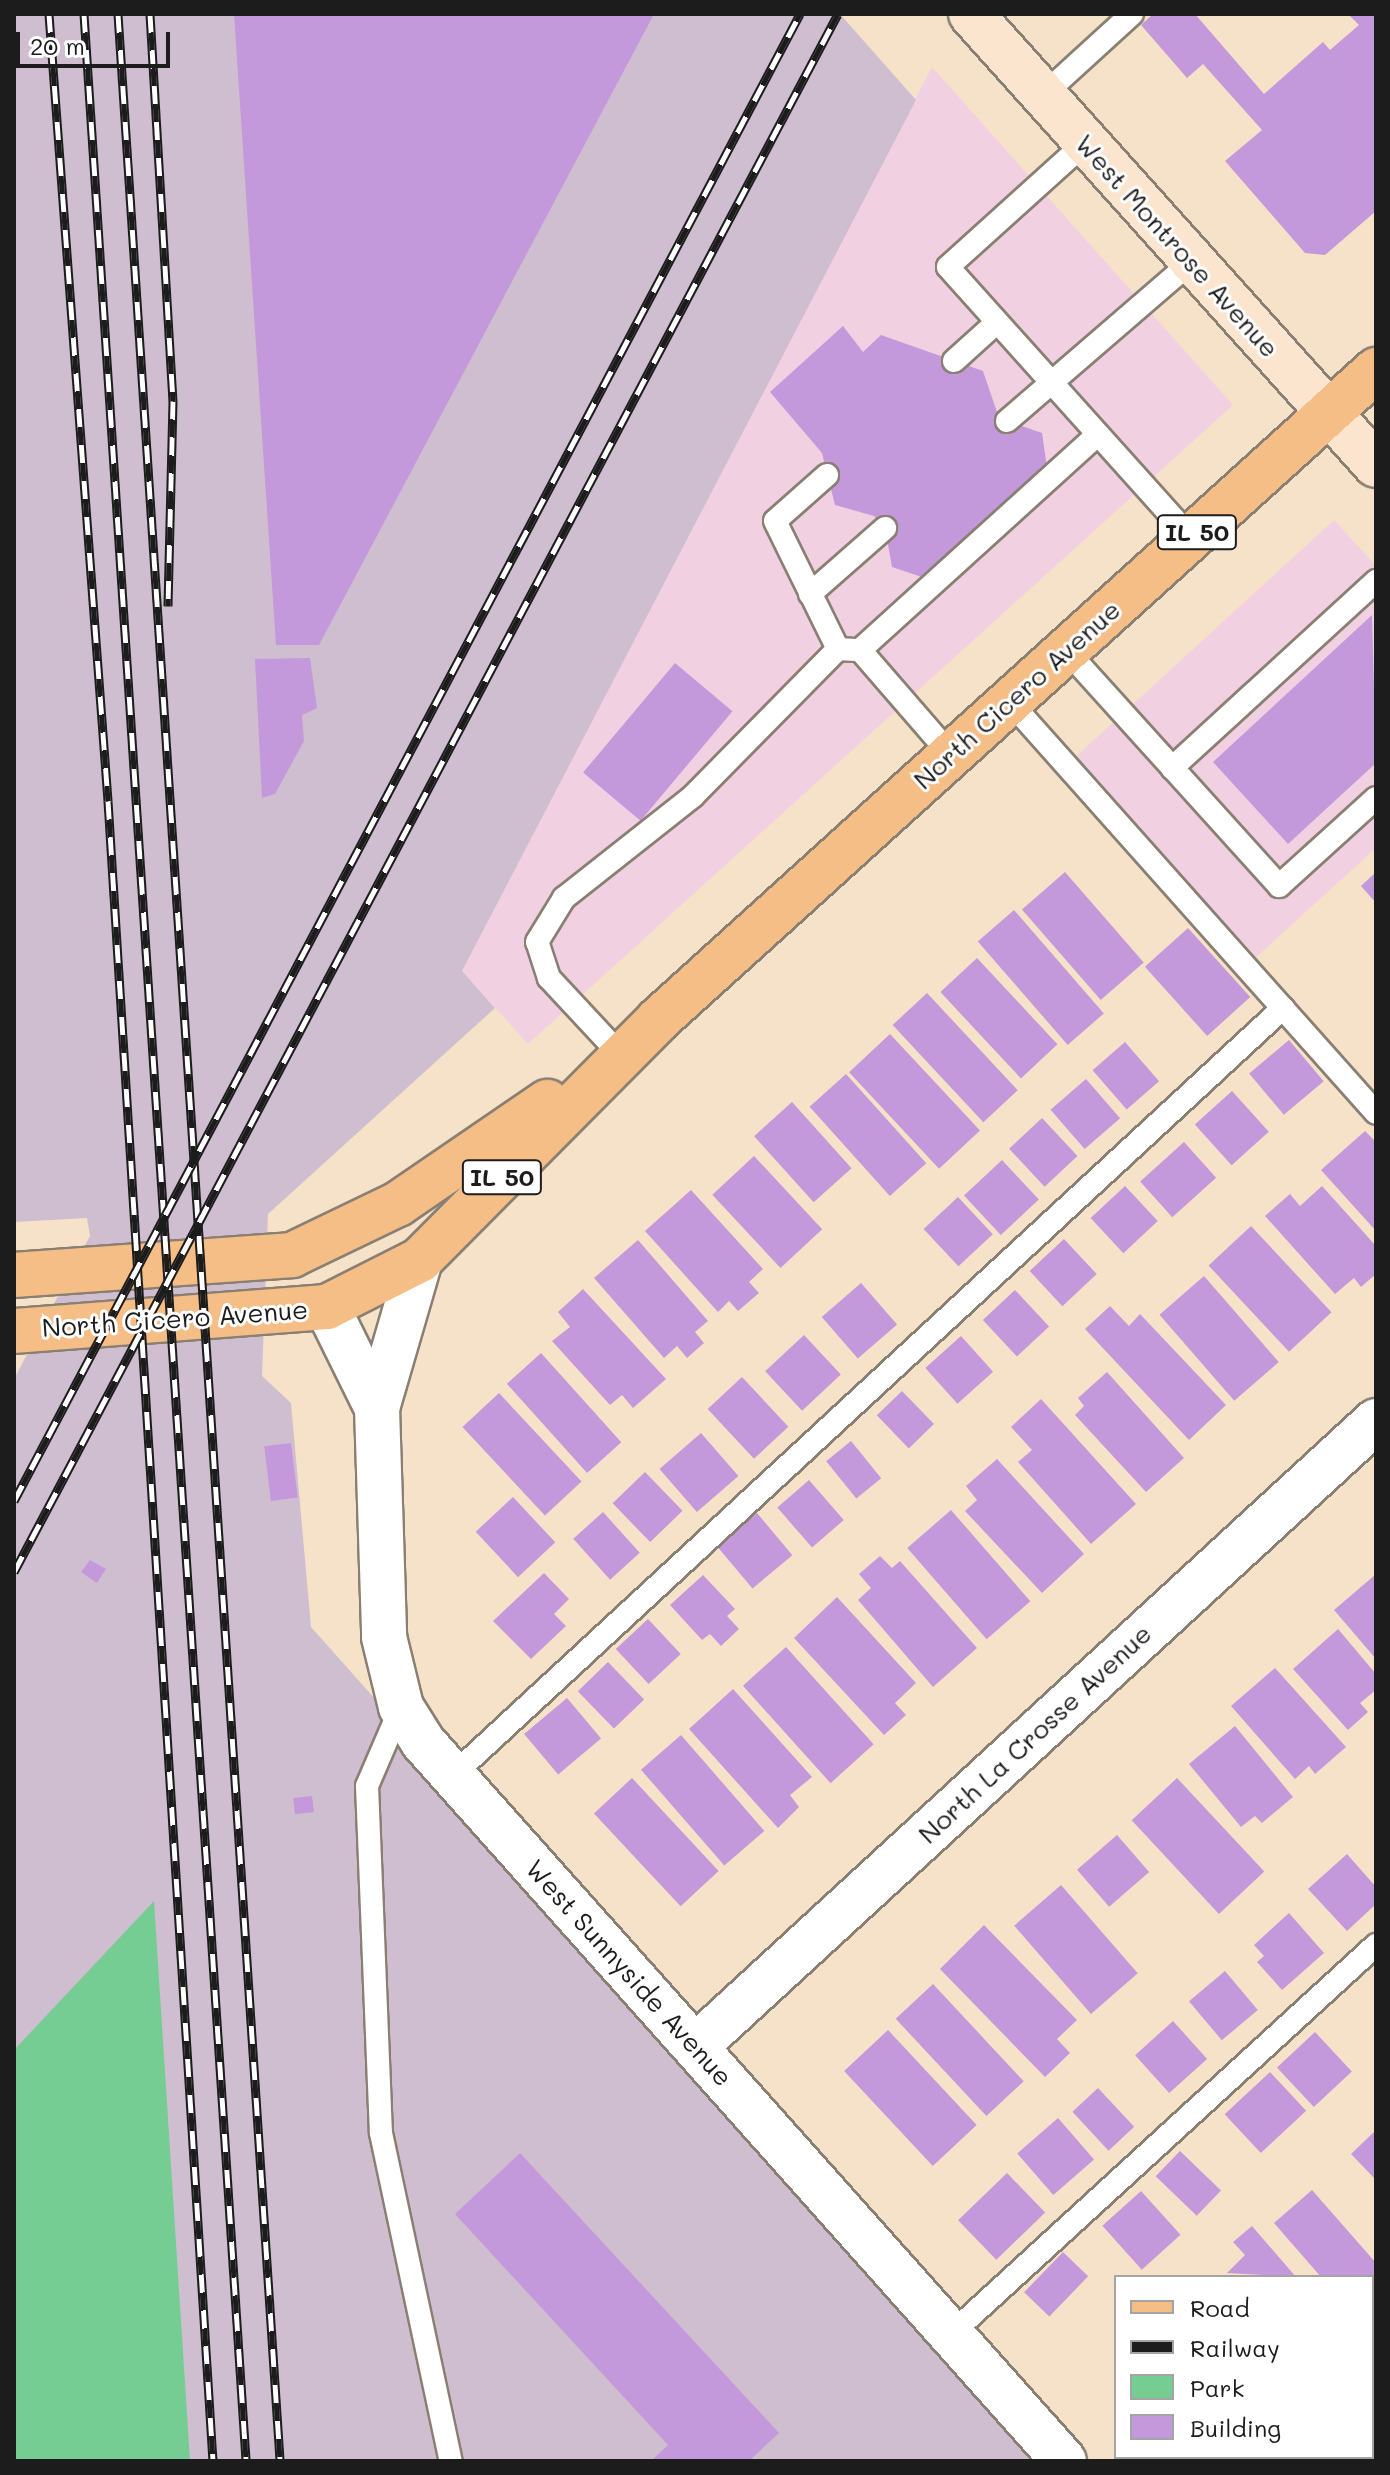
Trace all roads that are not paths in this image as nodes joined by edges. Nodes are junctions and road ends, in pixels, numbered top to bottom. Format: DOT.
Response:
graph roads {
  1 [pos="1132,14"];
  2 [pos="963,18"];
  3 [pos="1041,97"];
  4 [pos="1084,144"];
  5 [pos="1191,262"];
  6 [pos="997,322"];
  7 [pos="954,361"];
  8 [pos="1376,370"];
  9 [pos="1053,383"];
  10 [pos="1328,413"];
  11 [pos="1007,421"];
  12 [pos="1098,434"];
  13 [pos="1376,465"];
  14 [pos="827,475"];
  15 [pos="885,528"];
  16 [pos="1191,538"];
  17 [pos="1376,581"];
  18 [pos="810,594"];
  19 [pos="849,650"];
  20 [pos="1066,650"];
  21 [pos="1010,702"];
  22 [pos="951,755"];
  23 [pos="1172,768"];
  24 [pos="1376,798"];
  25 [pos="1283,1008"];
  26 [pos="658,1020"];
  27 [pos="617,1051"];
  28 [pos="1376,1113"];
  29 [pos="420,1260"];
  30 [pos="14,1275"];
  31 [pos="327,1307"];
  32 [pos="14,1331"];
  33 [pos="377,1408"];
  34 [pos="1376,1421"];
  35 [pos="401,1707"];
  36 [pos="453,1775"];
  37 [pos="1376,1945"];
  38 [pos="695,2047"];
  39 [pos="951,2334"];
  40 [pos="451,2461"];
  41 [pos="1064,2461"];
  1 -- 3 [label="lane"];
  2 -- 3 [label="main road, West Montrose Avenue"];
  3 -- 4 [label="main road, West Montrose Avenue"];
  4 -- 5 [label="main road, West Montrose Avenue"];
  4 -- 6 [label="lane"];
  5 -- 9 [label="lane"];
  5 -- 10 [label="main road, West Montrose Avenue"];
  6 -- 7 [label="lane"];
  6 -- 9 [label="lane"];
  8 -- 10 [label="main road, North Cicero Avenue / IL 50"];
  9 -- 11 [label="lane"];
  9 -- 12 [label="lane"];
  10 -- 13 [label="main road, West Montrose Avenue"];
  10 -- 16 [label="main road, North Cicero Avenue / IL 50"];
  12 -- 16 [label="lane"];
  12 -- 19 [label="lane"];
  14 -- 18 [label="lane"];
  15 -- 18 [label="lane"];
  16 -- 20 [label="main road, North Cicero Avenue / IL 50"];
  17 -- 23 [label="lane"];
  18 -- 19 [label="lane"];
  19 -- 22 [label="lane"];
  19 -- 27 [label="lane"];
  20 -- 21 [label="main road, North Cicero Avenue / IL 50"];
  20 -- 23 [label="lane"];
  21 -- 22 [label="main road, North Cicero Avenue / IL 50"];
  21 -- 25 [label="lane"];
  22 -- 26 [label="main road, North Cicero Avenue / IL 50"];
  23 -- 24 [label="lane"];
  25 -- 28 [label="lane"];
  25 -- 36 [label="lane"];
  26 -- 27 [label="main road, North Cicero Avenue / IL 50"];
  26 -- 29 [label="main road, North Cicero Avenue / IL 50"];
  27 -- 30 [label="main road, North Cicero Avenue / IL 50"];
  29 -- 31 [label="main road, North Cicero Avenue / IL 50"];
  29 -- 33 [label="street, West Sunnyside Avenue"];
  31 -- 32 [label="main road, North Cicero Avenue / IL 50"];
  31 -- 33 [label="street, West Sunnyside Avenue"];
  33 -- 35 [label="street, West Sunnyside Avenue"];
  34 -- 38 [label="street, North La Crosse Avenue"];
  35 -- 36 [label="street, West Sunnyside Avenue"];
  35 -- 40 [label="lane"];
  36 -- 38 [label="street, West Sunnyside Avenue"];
  37 -- 39 [label="lane"];
  38 -- 39 [label="street, West Sunnyside Avenue"];
  39 -- 41 [label="street, West Sunnyside Avenue"];
}
